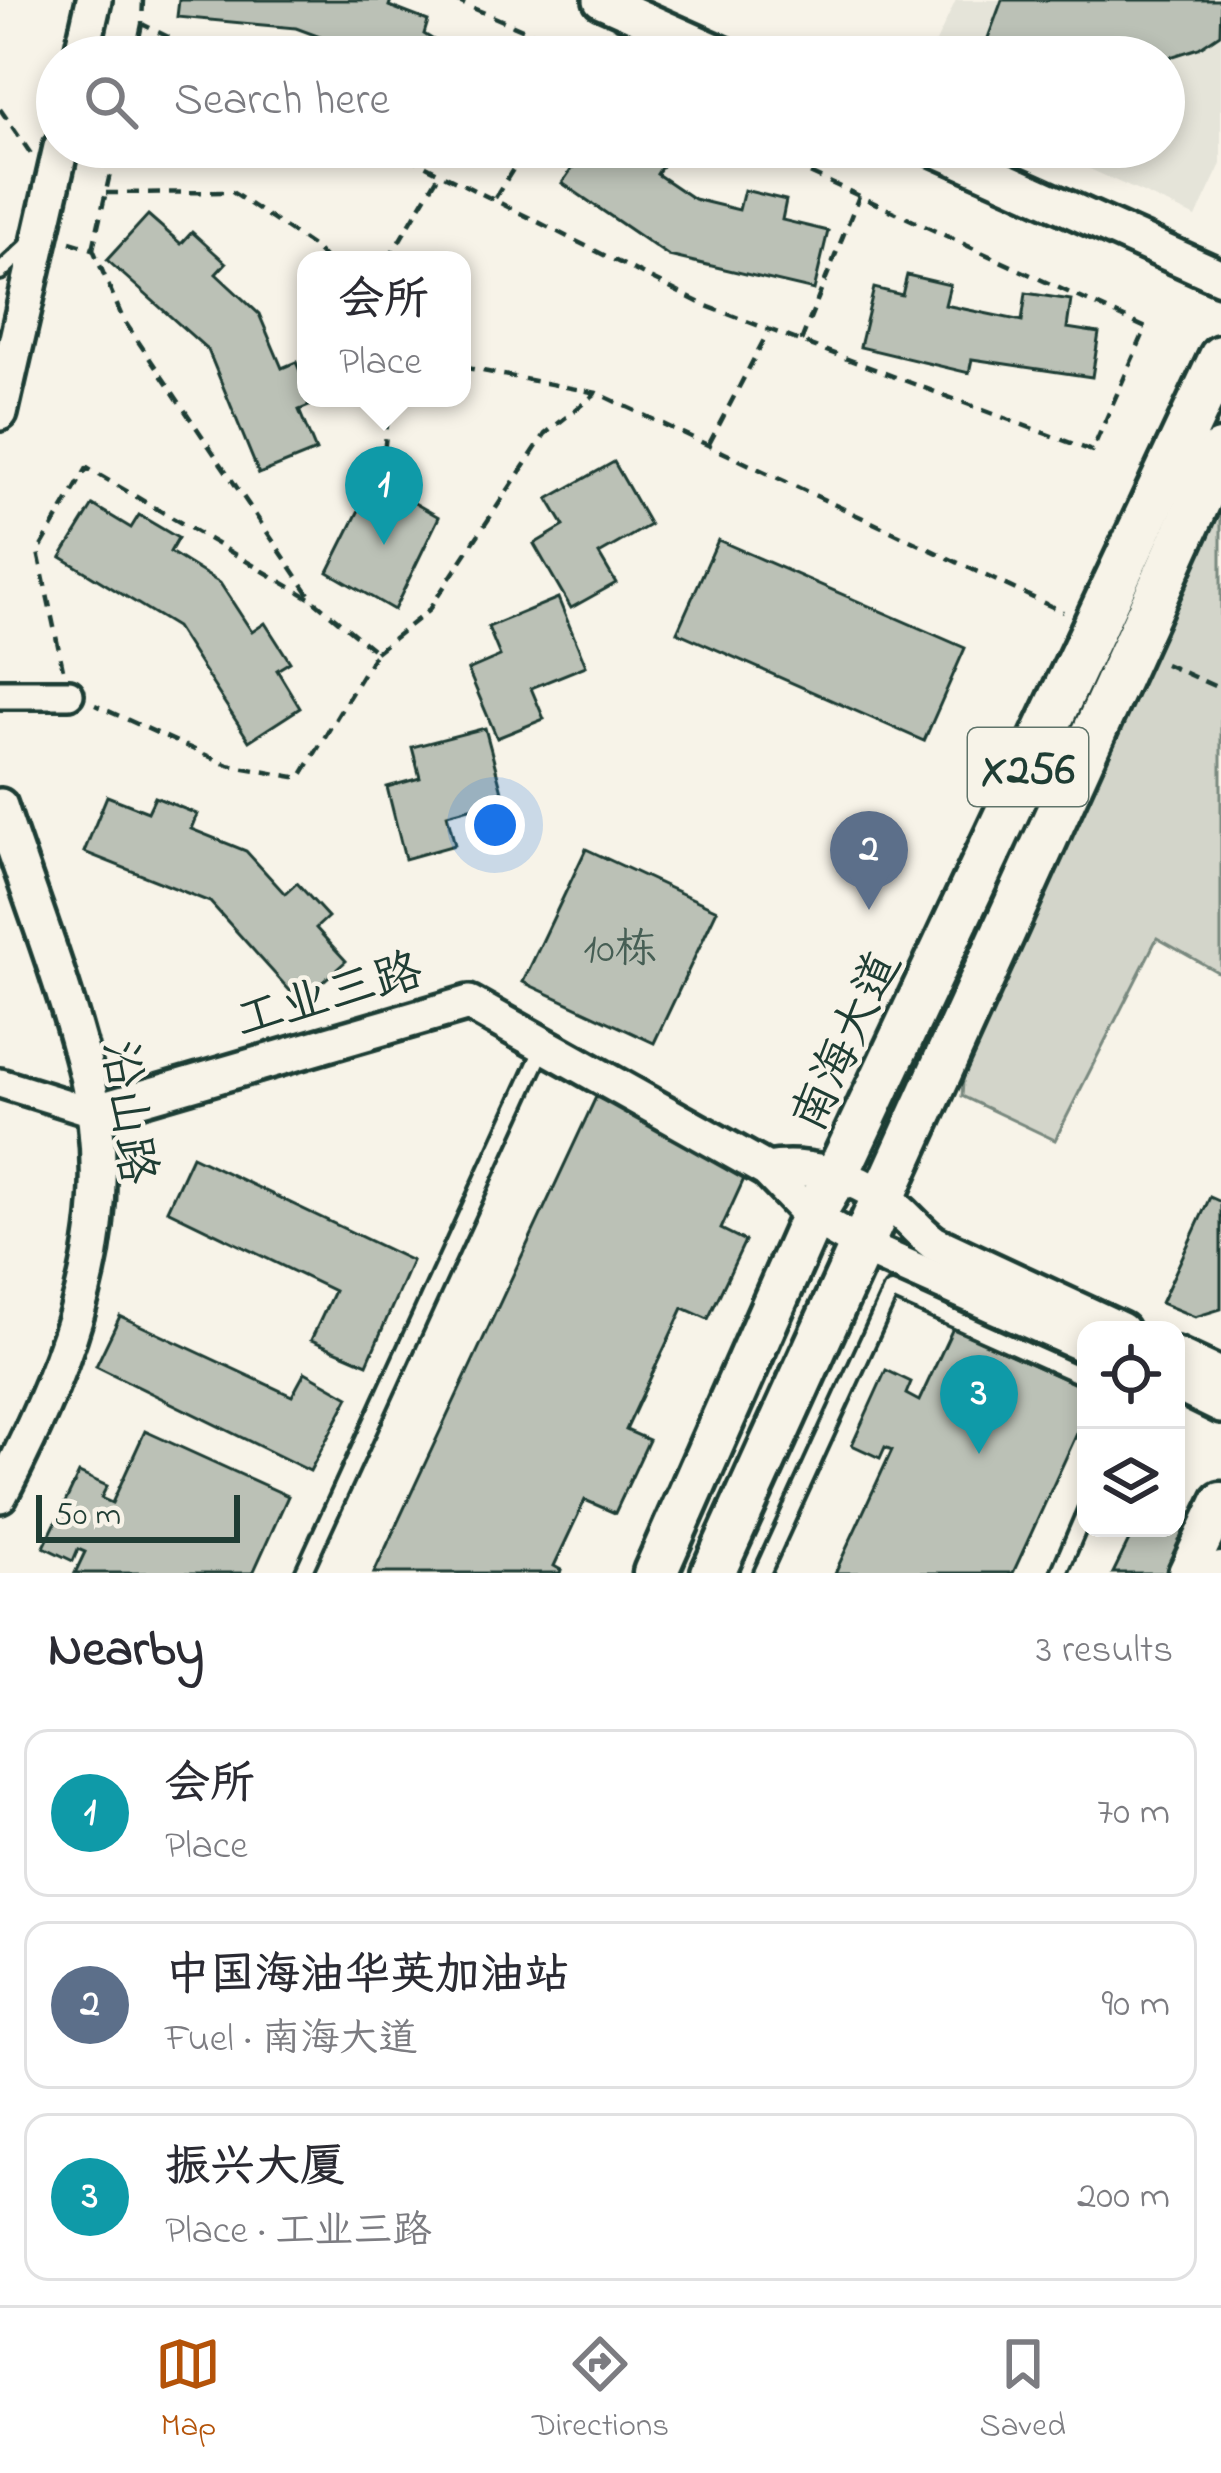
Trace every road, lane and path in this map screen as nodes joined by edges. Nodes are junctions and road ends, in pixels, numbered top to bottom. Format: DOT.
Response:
graph roads {
  1 [pos="94,0"];
  2 [pos="143,0"];
  3 [pos="454,0"];
  4 [pos="601,0"];
  5 [pos="142,24"];
  6 [pos="86,36"];
  7 [pos="139,36"];
  8 [pos="166,36"];
  9 [pos="538,36"];
  10 [pos="675,36"];
  11 [pos="0,109"];
  12 [pos="36,161"];
  13 [pos="42,168"];
  14 [pos="56,168"];
  15 [pos="112,168"];
  16 [pos="430,168"];
  17 [pos="514,168"];
  18 [pos="798,168"];
  19 [pos="978,168"];
  20 [pos="440,173"];
  21 [pos="53,182"];
  22 [pos="106,194"];
  23 [pos="859,196"];
  24 [pos="494,200"];
  25 [pos="41,234"];
  26 [pos="94,249"];
  27 [pos="314,251"];
  28 [pos="393,251"];
  29 [pos="0,272"];
  30 [pos="1221,277"];
  31 [pos="769,330"];
  32 [pos="801,341"];
  33 [pos="1221,357"];
  34 [pos="471,369"];
  35 [pos="597,393"];
  36 [pos="389,407"];
  37 [pos="0,413"];
  38 [pos="709,444"];
  39 [pos="1221,452"];
  40 [pos="382,471"];
  41 [pos="318,603"];
  42 [pos="1063,612"];
  43 [pos="376,652"];
  44 [pos="1160,662"];
  45 [pos="1221,688"];
  46 [pos="0,694"];
  47 [pos="69,694"];
  48 [pos="0,806"];
  49 [pos="543,1048"];
  50 [pos="0,1083"];
  51 [pos="93,1112"];
  52 [pos="767,1170"];
  53 [pos="836,1177"];
  54 [pos="886,1199"];
  55 [pos="812,1217"];
  56 [pos="862,1245"];
  57 [pos="1101,1321"];
  58 [pos="1077,1342"];
  59 [pos="1185,1359"];
  60 [pos="1077,1374"];
  61 [pos="1221,1376"];
  62 [pos="1185,1388"];
  63 [pos="1221,1406"];
  64 [pos="0,1495"];
  65 [pos="1221,1501"];
  66 [pos="1077,1531"];
  67 [pos="303,1573"];
  68 [pos="655,1573"];
  69 [pos="713,1573"];
  70 [pos="762,1573"];
  71 [pos="1059,1573"];
  72 [pos="1187,1573"];
  1 -- 6 [label="street"];
  2 -- 5 [label="path"];
  3 -- 9 [label="path"];
  4 -- 10 [label="street"];
  5 -- 7 [label="path"];
  5 -- 8 [label="path"];
  11 -- 12 [label="path"];
  13 -- 21 [label="path"];
  14 -- 21 [label="street"];
  15 -- 22 [label="path"];
  16 -- 20 [label="path"];
  17 -- 24 [label="path"];
  18 -- 23 [label="path"];
  19 -- 30 [label="street"];
  20 -- 24 [label="path"];
  20 -- 28 [label="path"];
  21 -- 25 [label="street"];
  22 -- 26 [label="path"];
  22 -- 27 [label="path"];
  23 -- 32 [label="path"];
  23 -- 32 [label="path"];
  24 -- 31 [label="path"];
  25 -- 26 [label="path"];
  25 -- 29 [label="lane"];
  25 -- 37 [label="street"];
  26 -- 41 [label="path"];
  31 -- 32 [label="path"];
  31 -- 38 [label="path"];
  33 -- 53 [label="main road, 南海大道 / X256"];
  34 -- 35 [label="path"];
  35 -- 38 [label="path"];
  35 -- 43 [label="path"];
  36 -- 40 [label="path"];
  38 -- 42 [label="path"];
  39 -- 54 [label="main road, X256"];
  41 -- 43 [label="path"];
  41 -- 47 [label="path"];
  43 -- 47 [label="path"];
  44 -- 45 [label="path"];
  46 -- 47 [label="street"];
  48 -- 51 [label="street, 沿山路"];
  49 -- 51 [label="street, 工业三路"];
  49 -- 52 [label="street, 工业三路"];
  49 -- 67 [label="lane"];
  50 -- 51 [label="street"];
  51 -- 64 [label="street, 沿山路"];
  52 -- 53 [label="street, 工业三路"];
  52 -- 55 [label="street, 工业三路"];
  53 -- 54 [label="street, 工业三路"];
  53 -- 55 [label="main road, 南海大道 / X256"];
  54 -- 56 [label="main road, X256"];
  54 -- 57 [label="street, 工业三路"];
  55 -- 56 [label="street, 工业三路"];
  55 -- 68 [label="main road, 南海大道 / X256"];
  56 -- 58 [label="street, 工业三路"];
  56 -- 69 [label="main road, X256"];
  59 -- 61 [label="street"];
  60 -- 70 [label="lane"];
  62 -- 63 [label="street"];
  65 -- 72 [label="main road"];
  66 -- 71 [label="lane"];
}
